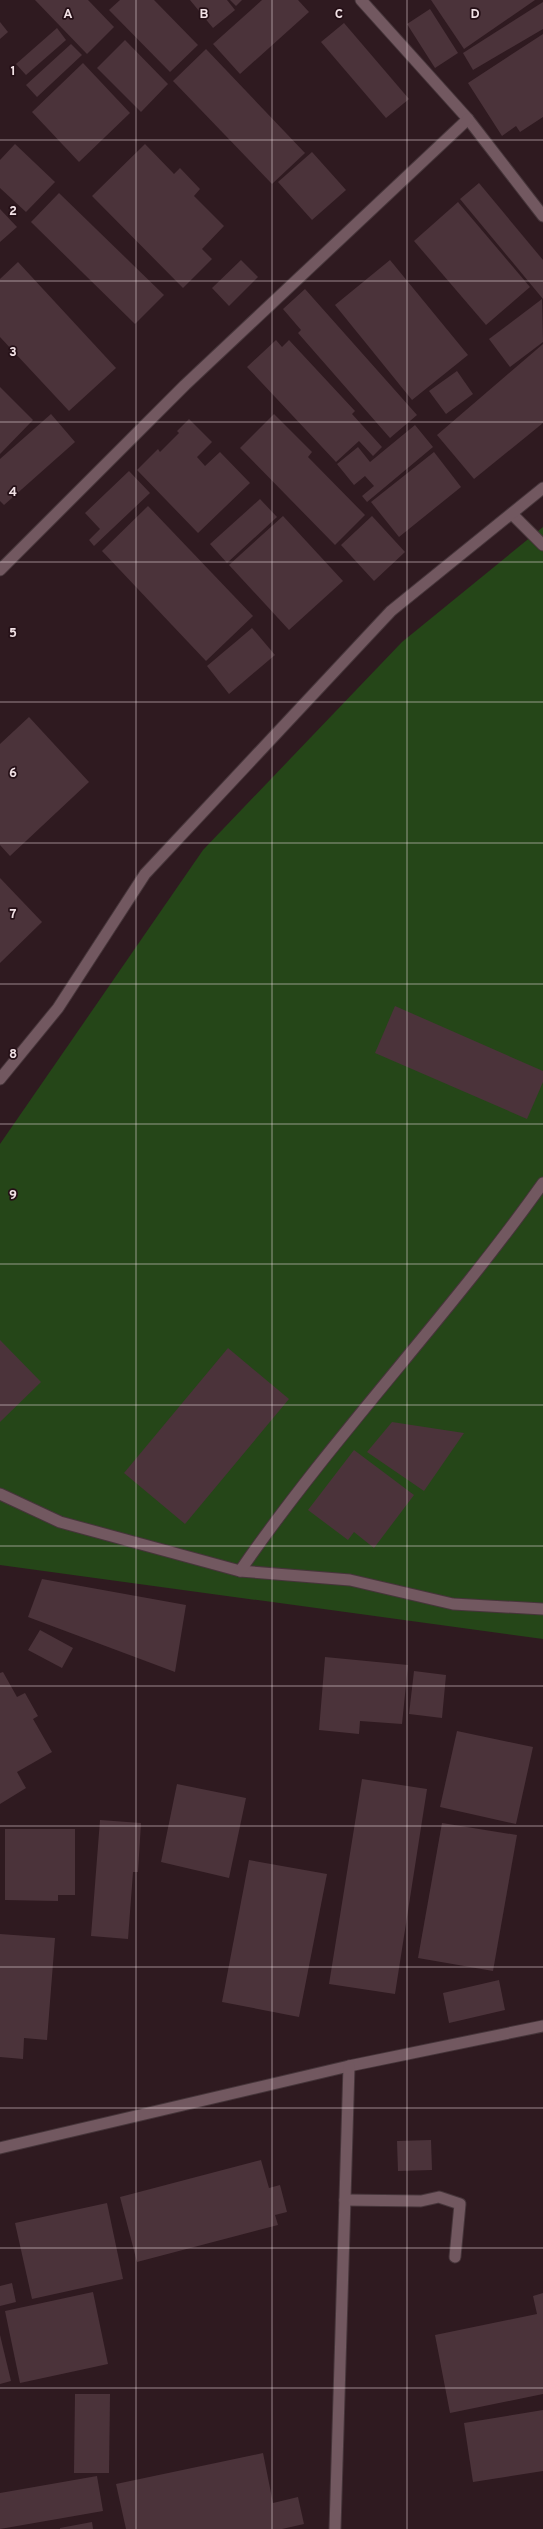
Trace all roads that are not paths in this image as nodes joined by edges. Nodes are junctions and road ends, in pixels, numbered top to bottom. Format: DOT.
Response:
graph roads {
  1 [pos="361,0"];
  2 [pos="468,119"];
  3 [pos="543,216"];
  4 [pos="543,488"];
  5 [pos="512,514"];
  6 [pos="543,545"];
  7 [pos="0,570"];
  8 [pos="0,1079"];
  9 [pos="543,1183"];
  10 [pos="0,1494"];
  11 [pos="240,1571"];
  12 [pos="543,1609"];
  13 [pos="543,2026"];
  14 [pos="350,2066"];
  15 [pos="0,2148"];
  16 [pos="345,2200"];
  17 [pos="455,2257"];
  18 [pos="335,2529"];
  1 -- 2 [label="street"];
  2 -- 3 [label="street"];
  2 -- 7 [label="street"];
  4 -- 5 [label="street"];
  5 -- 6 [label="street"];
  5 -- 8 [label="street"];
  9 -- 11 [label="street"];
  10 -- 11 [label="street"];
  11 -- 12 [label="street"];
  13 -- 14 [label="street"];
  14 -- 15 [label="street"];
  14 -- 16 [label="street"];
  16 -- 17 [label="street"];
  16 -- 18 [label="street"];
}
